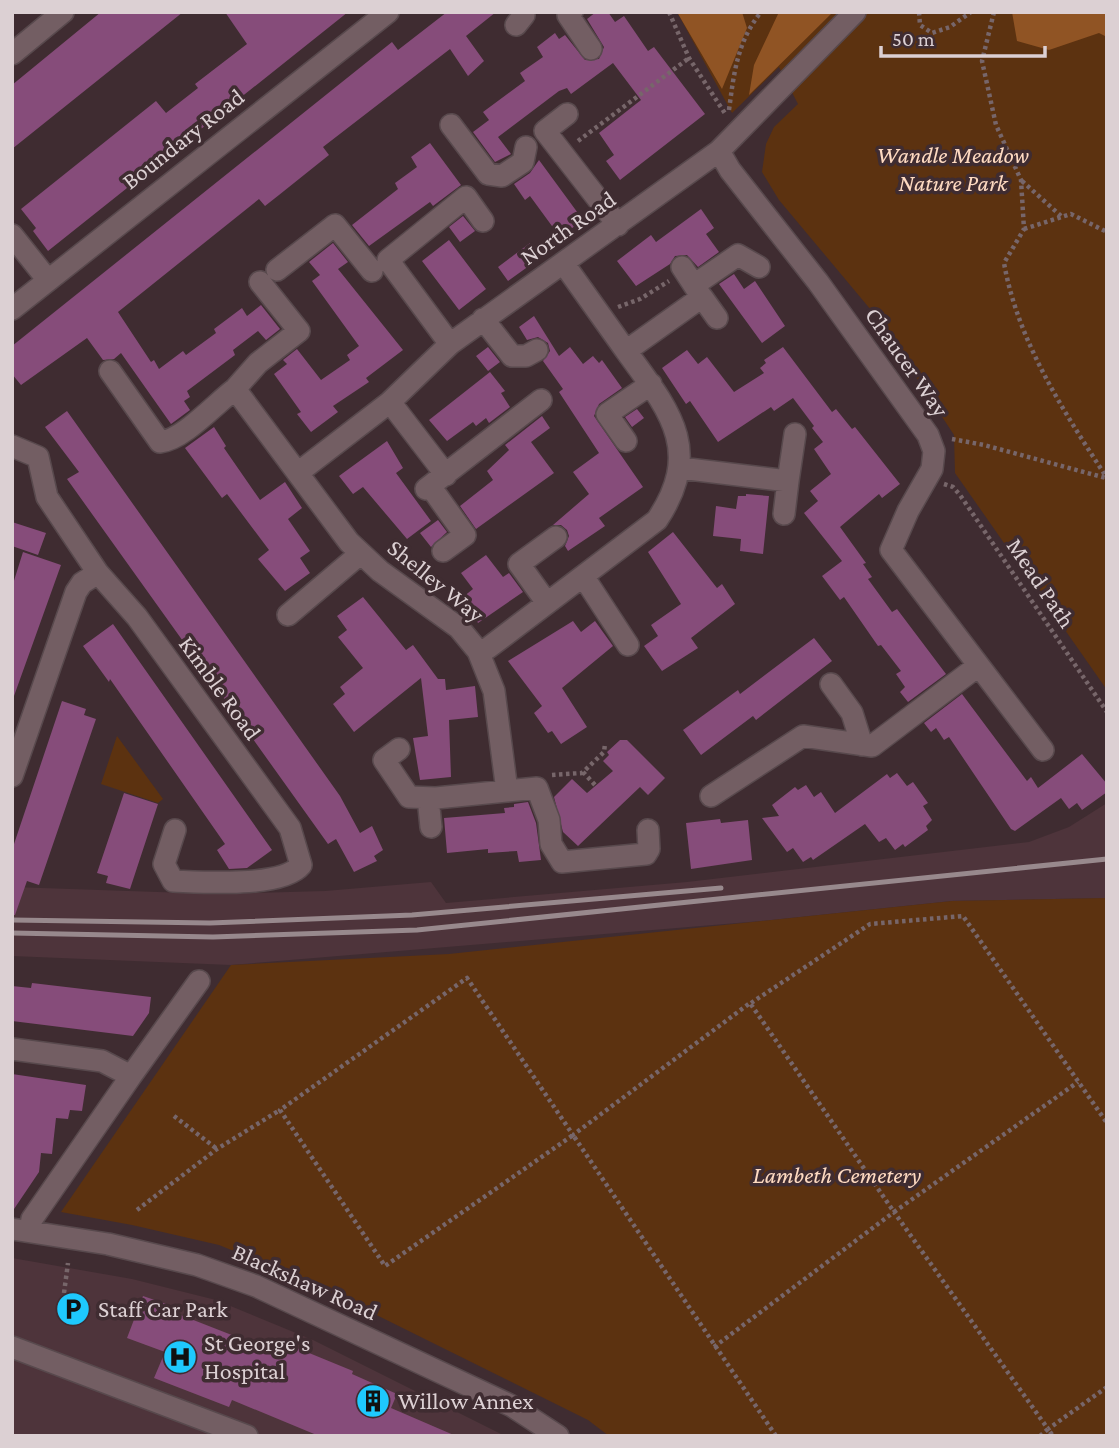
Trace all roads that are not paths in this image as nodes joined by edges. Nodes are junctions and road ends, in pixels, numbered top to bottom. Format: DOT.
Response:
graph roads {
  1 [pos="64,12"];
  2 [pos="388,12"];
  3 [pos="572,12"];
  4 [pos="855,12"];
  5 [pos="591,49"];
  6 [pos="12,54"];
  7 [pos="567,114"];
  8 [pos="451,125"];
  9 [pos="545,131"];
  10 [pos="719,151"];
  11 [pos="482,221"];
  12 [pos="618,225"];
  13 [pos="12,235"];
  14 [pos="564,264"];
  15 [pos="759,267"];
  16 [pos="375,269"];
  17 [pos="47,279"];
  18 [pos="690,280"];
  19 [pos="12,309"];
  20 [pos="717,318"];
  21 [pos="483,319"];
  22 [pos="450,344"];
  23 [pos="537,350"];
  24 [pos="626,351"];
  25 [pos="110,371"];
  26 [pos="650,384"];
  27 [pos="235,389"];
  28 [pos="541,400"];
  29 [pos="390,402"];
  30 [pos="795,434"];
  31 [pos="626,441"];
  32 [pos="12,446"];
  33 [pos="680,468"];
  34 [pos="299,472"];
  35 [pos="788,481"];
  36 [pos="434,483"];
  37 [pos="784,514"];
  38 [pos="556,537"];
  39 [pos="443,551"];
  40 [pos="360,554"];
  41 [pos="98,573"];
  42 [pos="583,576"];
  43 [pos="547,603"];
  44 [pos="288,615"];
  45 [pos="628,645"];
  46 [pos="478,651"];
  47 [pos="978,666"];
  48 [pos="831,684"];
  49 [pos="862,745"];
  50 [pos="399,749"];
  51 [pos="1043,750"];
  52 [pos="12,776"];
  53 [pos="498,792"];
  54 [pos="711,796"];
  55 [pos="428,799"];
  56 [pos="430,827"];
  57 [pos="175,830"];
  58 [pos="648,830"];
  59 [pos="199,981"];
  60 [pos="12,1049"];
  61 [pos="131,1076"];
  62 [pos="21,1230"];
  63 [pos="12,1347"];
  64 [pos="218,1431"];
  65 [pos="247,1436"];
  66 [pos="558,1436"];
  1 -- 6 [label="street"];
  2 -- 17 [label="street, Boundary Road"];
  3 -- 5 [label="street"];
  4 -- 10 [label="street, North Road"];
  7 -- 9 [label="street"];
  8 -- 9 [label="street"];
  9 -- 12 [label="street"];
  10 -- 12 [label="street, North Road"];
  10 -- 47 [label="street, Chaucer Way"];
  11 -- 16 [label="street"];
  12 -- 14 [label="street, North Road"];
  13 -- 17 [label="street"];
  14 -- 21 [label="street, North Road"];
  14 -- 24 [label="street"];
  15 -- 18 [label="street"];
  16 -- 22 [label="street"];
  16 -- 27 [label="street"];
  17 -- 19 [label="street, Boundary Road"];
  18 -- 20 [label="street"];
  18 -- 24 [label="street"];
  21 -- 22 [label="street, North Road"];
  21 -- 23 [label="street"];
  22 -- 29 [label="street, North Road"];
  24 -- 26 [label="street"];
  25 -- 27 [label="street"];
  26 -- 31 [label="street"];
  26 -- 33 [label="street"];
  27 -- 34 [label="street, Shelley Way"];
  28 -- 36 [label="street"];
  29 -- 34 [label="street, North Road"];
  29 -- 36 [label="street"];
  30 -- 35 [label="street"];
  32 -- 41 [label="street, Kimble Road"];
  33 -- 35 [label="street"];
  33 -- 42 [label="street"];
  34 -- 40 [label="street, Shelley Way"];
  35 -- 37 [label="street"];
  36 -- 39 [label="street"];
  38 -- 43 [label="street"];
  40 -- 44 [label="street"];
  40 -- 46 [label="street, Shelley Way"];
  41 -- 52 [label="street"];
  41 -- 57 [label="street, Kimble Road"];
  42 -- 43 [label="street"];
  42 -- 45 [label="street"];
  43 -- 46 [label="street"];
  46 -- 53 [label="street, Shelley Way"];
  47 -- 49 [label="street"];
  47 -- 51 [label="street, Chaucer Way"];
  48 -- 49 [label="street"];
  49 -- 54 [label="street"];
  50 -- 55 [label="street"];
  53 -- 55 [label="street"];
  53 -- 58 [label="street"];
  55 -- 56 [label="street"];
  59 -- 61 [label="street"];
  60 -- 61 [label="street"];
  61 -- 62 [label="street"];
  62 -- 66 [label="street, Blackshaw Road"];
  63 -- 64 [label="street"];
  64 -- 65 [label="street"];
}
